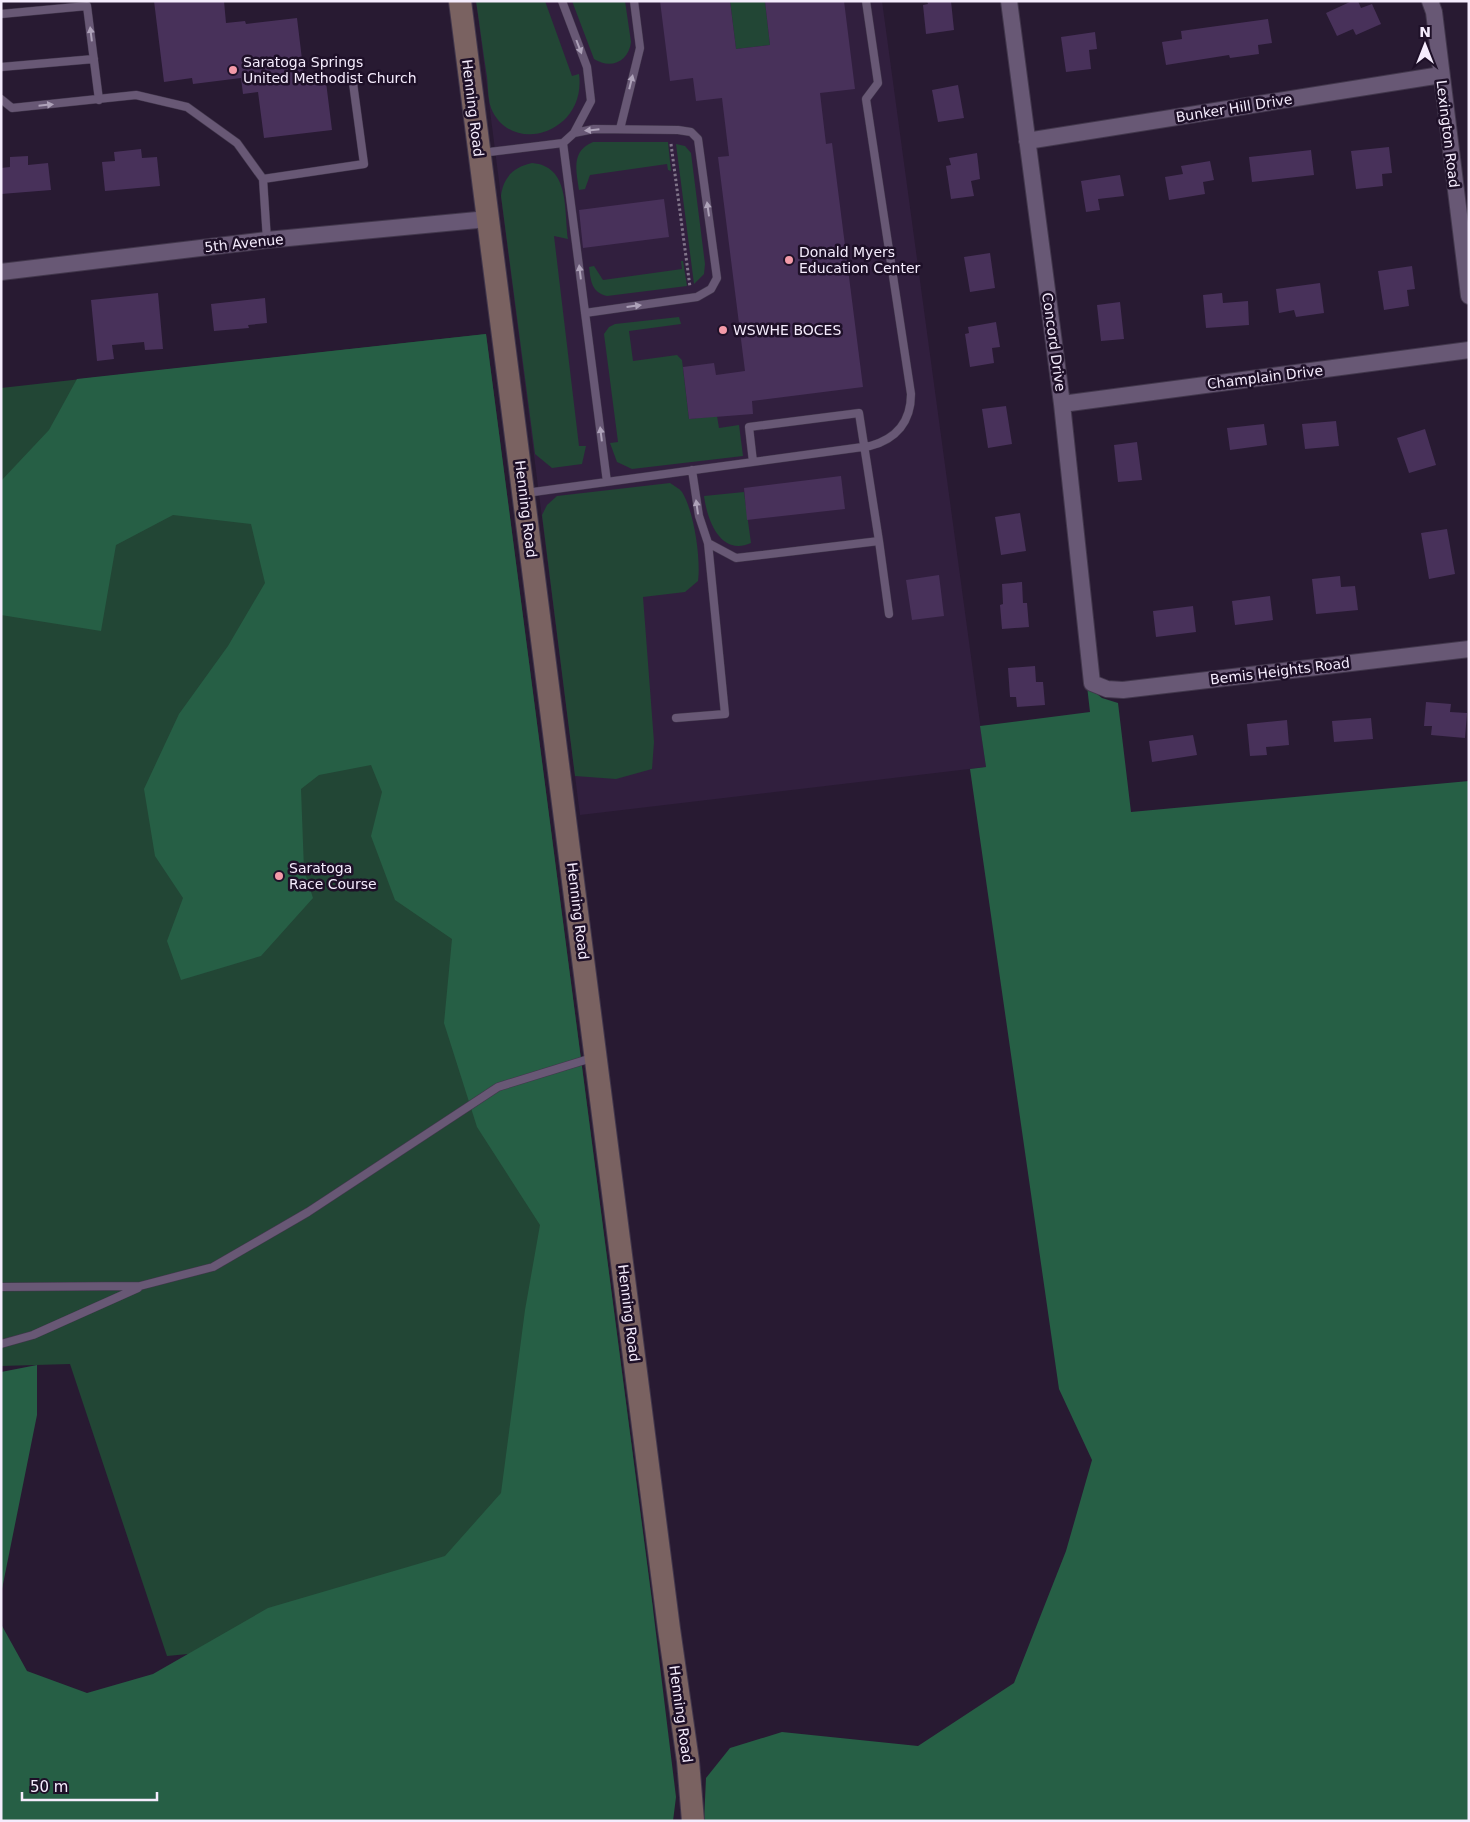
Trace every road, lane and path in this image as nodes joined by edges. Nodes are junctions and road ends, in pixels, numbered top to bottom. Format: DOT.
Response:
graph roads {
  1 [pos="460,1"];
  2 [pos="562,1"];
  3 [pos="634,1"];
  4 [pos="866,1"];
  5 [pos="1009,1"];
  6 [pos="1430,1"];
  7 [pos="1,14"];
  8 [pos="94,59"];
  9 [pos="1,67"];
  10 [pos="1441,75"];
  11 [pos="353,83"];
  12 [pos="1,99"];
  13 [pos="99,100"];
  14 [pos="620,129"];
  15 [pos="574,133"];
  16 [pos="1027,141"];
  17 [pos="563,143"];
  18 [pos="671,144"];
  19 [pos="479,153"];
  20 [pos="263,179"];
  21 [pos="488,219"];
  22 [pos="268,240"];
  23 [pos="1,272"];
  24 [pos="690,286"];
  25 [pos="1469,296"];
  26 [pos="585,313"];
  27 [pos="1469,350"];
  28 [pos="1062,404"];
  29 [pos="864,447"];
  30 [pos="753,462"];
  31 [pos="692,470"];
  32 [pos="607,482"];
  33 [pos="524,493"];
  34 [pos="879,540"];
  35 [pos="708,543"];
  36 [pos="890,614"];
  37 [pos="1469,649"];
  38 [pos="1092,683"];
  39 [pos="676,718"];
  40 [pos="597,1056"];
  41 [pos="140,1286"];
  42 [pos="1,1287"];
  43 [pos="1,1344"];
  44 [pos="693,1821"];
  1 -- 19 [label="street, Henning Road"];
  2 -- 15 [label="lane, one-way"];
  14 -- 3 [label="lane, one-way"];
  4 -- 29 [label="lane"];
  5 -- 16 [label="street, Concord Drive"];
  6 -- 10 [label="street, Lexington Road"];
  8 -- 7 [label="lane, one-way"];
  8 -- 9 [label="lane"];
  8 -- 13 [label="lane"];
  10 -- 16 [label="street, Bunker Hill Drive"];
  10 -- 25 [label="street, Lexington Road"];
  11 -- 20 [label="lane"];
  12 -- 13 [label="lane, one-way"];
  13 -- 20 [label="lane"];
  14 -- 15 [label="lane, one-way"];
  26 -- 14 [label="lane, one-way"];
  15 -- 17 [label="lane"];
  16 -- 28 [label="street, Concord Drive"];
  17 -- 19 [label="lane"];
  26 -- 17 [label="lane, one-way"];
  18 -- 24 [label="path"];
  19 -- 21 [label="street, Henning Road"];
  20 -- 22 [label="lane"];
  21 -- 22 [label="street, 5th Avenue"];
  21 -- 33 [label="street, Henning Road"];
  22 -- 23 [label="street, 5th Avenue"];
  32 -- 26 [label="lane, one-way"];
  27 -- 28 [label="street, Champlain Drive"];
  28 -- 38 [label="street, Concord Drive"];
  29 -- 30 [label="lane"];
  29 -- 30 [label="lane"];
  29 -- 34 [label="lane"];
  30 -- 31 [label="lane"];
  31 -- 32 [label="lane"];
  35 -- 31 [label="lane, one-way"];
  32 -- 33 [label="lane"];
  33 -- 40 [label="street, Henning Road"];
  34 -- 35 [label="lane"];
  34 -- 36 [label="lane"];
  35 -- 39 [label="lane"];
  37 -- 38 [label="street, Bemis Heights Road"];
  40 -- 41 [label="lane"];
  40 -- 44 [label="street, Henning Road"];
  41 -- 42 [label="lane"];
  41 -- 43 [label="lane"];
}
